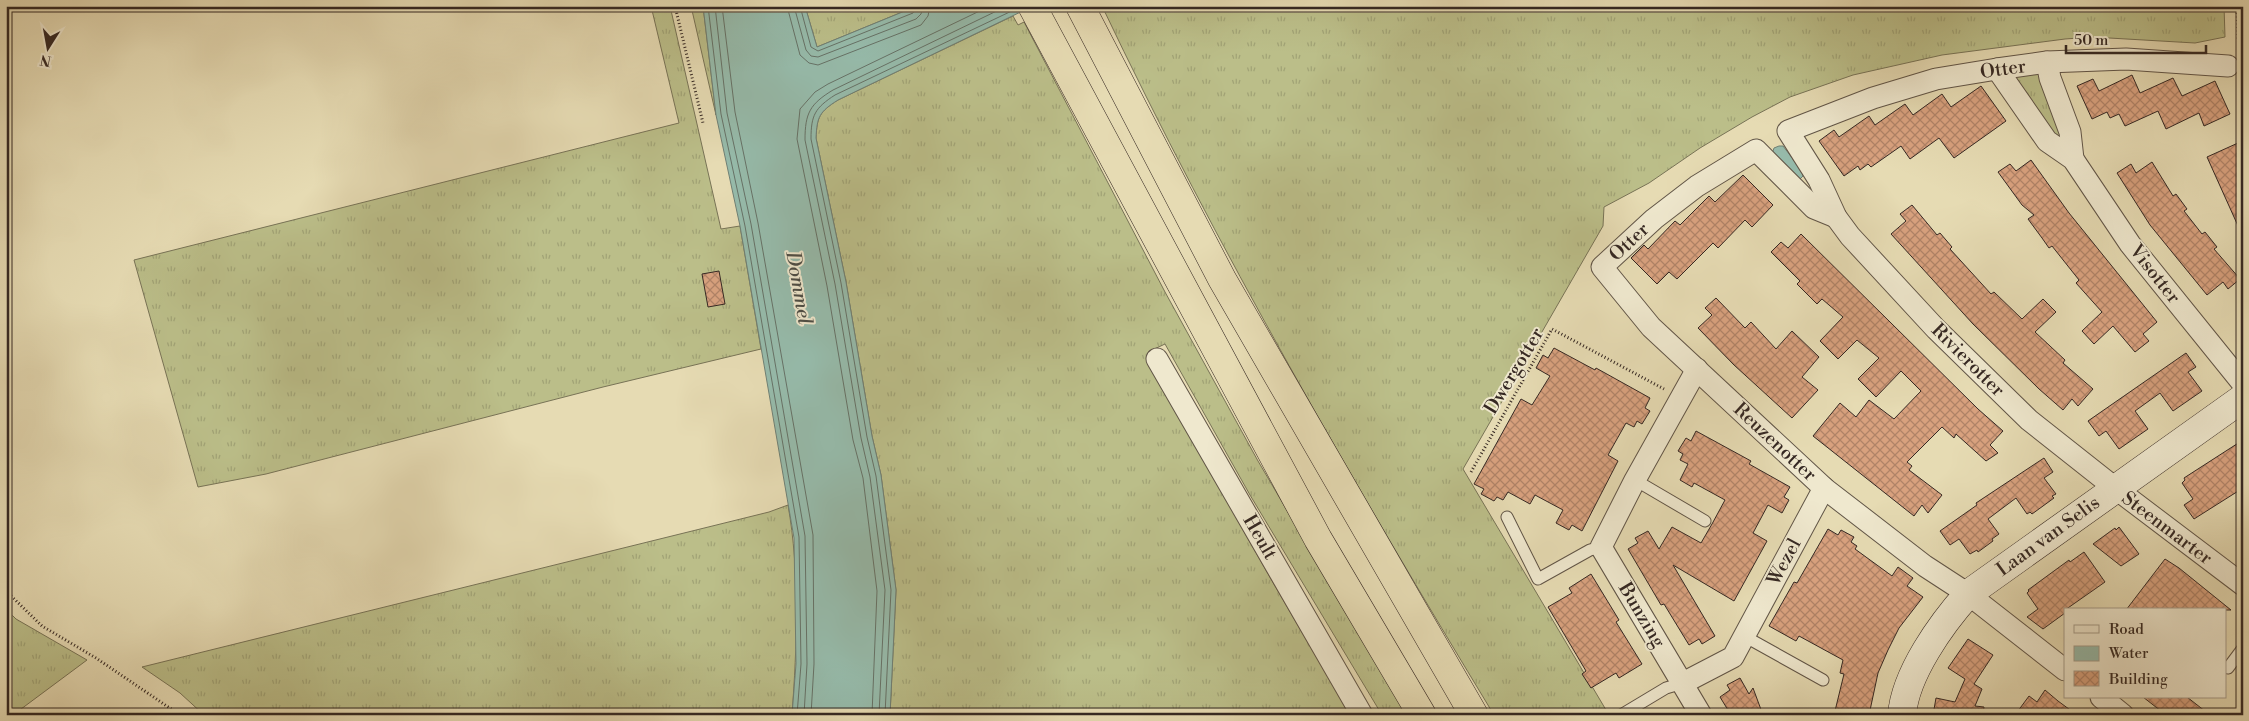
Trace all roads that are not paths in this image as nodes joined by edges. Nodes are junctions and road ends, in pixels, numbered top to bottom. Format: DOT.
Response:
graph roads {
  1 [pos="1080,6"];
  2 [pos="1035,11"];
  3 [pos="2047,62"];
  4 [pos="2235,62"];
  5 [pos="1998,69"];
  6 [pos="1788,132"];
  7 [pos="1756,150"];
  8 [pos="2073,159"];
  9 [pos="1836,217"];
  10 [pos="1602,267"];
  11 [pos="1158,360"];
  12 [pos="1697,369"];
  13 [pos="2243,384"];
  14 [pos="2243,398"];
  15 [pos="1635,480"];
  16 [pos="1824,488"];
  17 [pos="2114,488"];
  18 [pos="1507,517"];
  19 [pos="1705,521"];
  20 [pos="1601,547"];
  21 [pos="2243,585"];
  22 [pos="1968,594"];
  23 [pos="1744,636"];
  24 [pos="2243,648"];
  25 [pos="2228,668"];
  26 [pos="2064,669"];
  27 [pos="1824,680"];
  28 [pos="1683,683"];
  29 [pos="2101,698"];
  30 [pos="1362,715"];
  31 [pos="1422,715"];
  32 [pos="1474,715"];
  33 [pos="1621,715"];
  34 [pos="1701,715"];
  35 [pos="1902,715"];
  36 [pos="2123,715"];
  1 -- 32 [label="highway"];
  2 -- 31 [label="highway"];
  3 -- 4 [label="street, Otter"];
  3 -- 5 [label="street, Otter"];
  3 -- 8 [label="street, Visotter"];
  5 -- 6 [label="street, Otter"];
  5 -- 8 [label="street, Visotter"];
  6 -- 9 [label="street, Rivierotter"];
  7 -- 9 [label="street, Rivierotter"];
  7 -- 10 [label="street, Otter"];
  8 -- 13 [label="street, Visotter"];
  9 -- 17 [label="street, Rivierotter"];
  10 -- 12 [label="street, Reuzenotter"];
  11 -- 30 [label="street, Heult"];
  12 -- 15 [label="street"];
  12 -- 16 [label="street, Reuzenotter"];
  14 -- 17 [label="street, Laan van Selis"];
  15 -- 19 [label="lane"];
  15 -- 20 [label="street"];
  16 -- 22 [label="street, Reuzenotter"];
  16 -- 23 [label="street, Wezel"];
  17 -- 21 [label="street, Steenmarter"];
  17 -- 22 [label="street, Laan van Selis"];
  18 -- 20 [label="lane"];
  20 -- 28 [label="street, Bunzing"];
  22 -- 26 [label="street, Reuzenotter"];
  22 -- 35 [label="street, Laan van Selis"];
  23 -- 27 [label="lane"];
  23 -- 28 [label="street, Wezel"];
  24 -- 25 [label="lane"];
  28 -- 33 [label="lane"];
  28 -- 34 [label="street, Bunzing"];
  29 -- 36 [label="street"];
}
